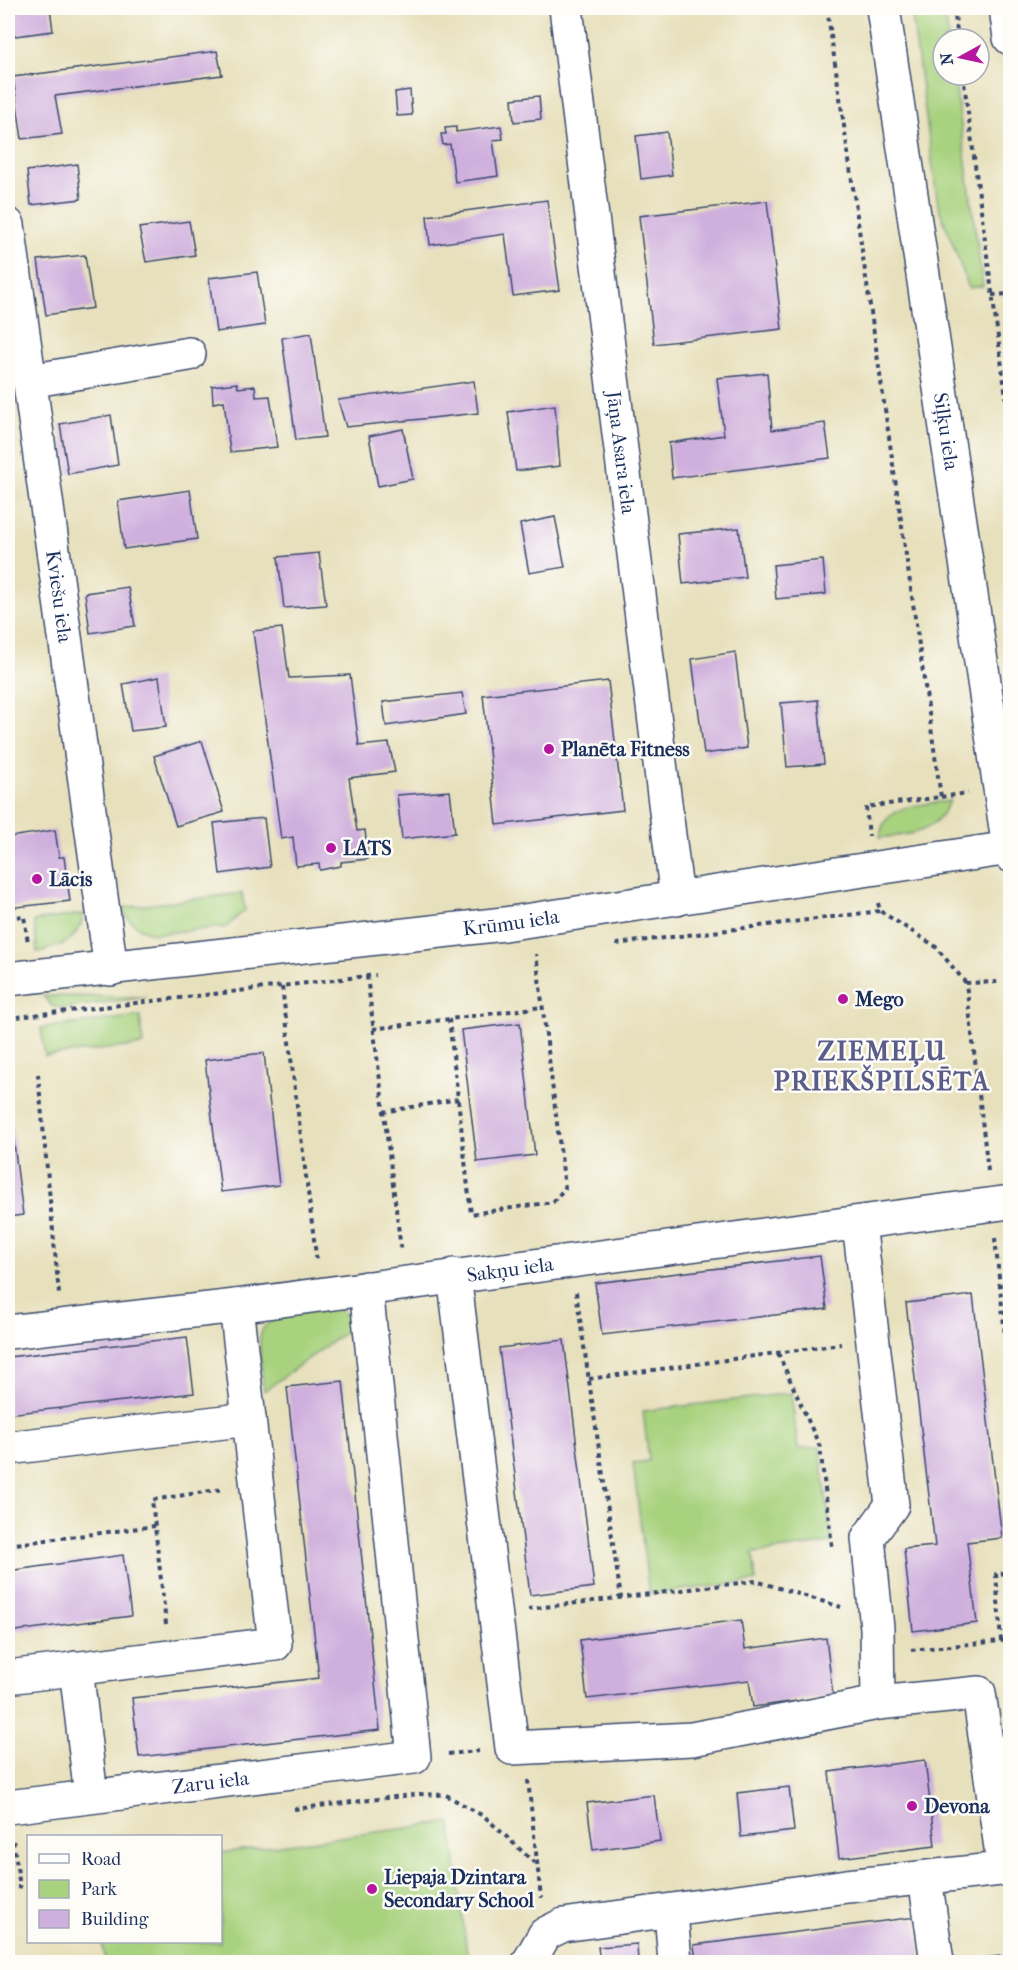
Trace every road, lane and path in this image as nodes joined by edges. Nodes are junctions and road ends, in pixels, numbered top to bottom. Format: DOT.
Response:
graph roads {
  1 [pos="566,8"];
  2 [pos="827,8"];
  3 [pos="883,8"];
  4 [pos="954,8"];
  5 [pos="1006,8"];
  6 [pos="956,27"];
  7 [pos="1011,38"];
  8 [pos="965,87"];
  9 [pos="8,225"];
  10 [pos="1011,294"];
  11 [pos="993,295"];
  12 [pos="189,354"];
  13 [pos="28,381"];
  14 [pos="1011,427"];
  15 [pos="1010,851"];
  16 [pos="873,867"];
  17 [pos="677,899"];
  18 [pos="536,954"];
  19 [pos="111,969"];
  20 [pos="367,976"];
  21 [pos="8,980"];
  22 [pos="998,982"];
  23 [pos="966,983"];
  24 [pos="282,987"];
  25 [pos="542,1007"];
  26 [pos="449,1019"];
  27 [pos="373,1029"];
  28 [pos="38,1074"];
  29 [pos="458,1099"];
  30 [pos="383,1112"];
  31 [pos="1001,1203"];
  32 [pos="859,1223"];
  33 [pos="572,1260"];
  34 [pos="454,1275"];
  35 [pos="406,1282"];
  36 [pos="366,1288"];
  37 [pos="321,1294"];
  38 [pos="236,1306"];
  39 [pos="63,1326"];
  40 [pos="8,1332"];
  41 [pos="872,1340"];
  42 [pos="778,1353"];
  43 [pos="589,1379"];
  44 [pos="1011,1384"];
  45 [pos="249,1419"];
  46 [pos="8,1448"];
  47 [pos="256,1484"];
  48 [pos="155,1526"];
  49 [pos="8,1545"];
  50 [pos="833,1554"];
  51 [pos="1011,1573"];
  52 [pos="839,1596"];
  53 [pos="621,1598"];
  54 [pos="840,1606"];
  55 [pos="494,1613"];
  56 [pos="877,1628"];
  57 [pos="1011,1640"];
  58 [pos="1001,1641"];
  59 [pos="170,1657"];
  60 [pos="76,1668"];
  61 [pos="8,1677"];
  62 [pos="878,1703"];
  63 [pos="518,1748"];
  64 [pos="414,1757"];
  65 [pos="91,1797"];
  66 [pos="8,1807"];
  67 [pos="292,1809"];
  68 [pos="538,1866"];
  69 [pos="1007,1869"];
  70 [pos="925,1878"];
  71 [pos="8,1888"];
  72 [pos="671,1912"];
  73 [pos="545,1934"];
  74 [pos="529,1962"];
  75 [pos="675,1962"];
  76 [pos="937,1962"];
  1 -- 17 [label="street, Jāņa Asara iela"];
  2 -- 16 [label="path"];
  3 -- 15 [label="street, Siļķu iela"];
  4 -- 6 [label="path"];
  5 -- 7 [label="street"];
  8 -- 11 [label="path"];
  9 -- 13 [label="street, Kviešu iela"];
  10 -- 11 [label="path"];
  11 -- 14 [label="path"];
  12 -- 13 [label="street"];
  13 -- 19 [label="street, Kviešu iela"];
  15 -- 16 [label="street, Krūmu iela"];
  16 -- 17 [label="street, Krūmu iela"];
  16 -- 23 [label="path"];
  17 -- 19 [label="street, Krūmu iela"];
  18 -- 25 [label="path"];
  19 -- 21 [label="street, Krūmu iela"];
  20 -- 27 [label="path"];
  22 -- 23 [label="path"];
  23 -- 31 [label="path"];
  24 -- 37 [label="path"];
  25 -- 26 [label="path"];
  25 -- 29 [label="path"];
  26 -- 27 [label="path"];
  26 -- 29 [label="path"];
  27 -- 30 [label="path"];
  28 -- 39 [label="path"];
  29 -- 30 [label="path"];
  30 -- 35 [label="path"];
  31 -- 32 [label="street, Sakņu iela"];
  31 -- 44 [label="path"];
  32 -- 33 [label="street, Sakņu iela"];
  32 -- 41 [label="street"];
  33 -- 34 [label="street, Sakņu iela"];
  33 -- 43 [label="path"];
  34 -- 35 [label="street, Sakņu iela"];
  34 -- 55 [label="street"];
  35 -- 36 [label="street, Sakņu iela"];
  36 -- 37 [label="street, Sakņu iela"];
  36 -- 64 [label="street"];
  37 -- 38 [label="street, Sakņu iela"];
  38 -- 39 [label="street, Sakņu iela"];
  38 -- 45 [label="street"];
  39 -- 40 [label="street, Sakņu iela"];
  41 -- 42 [label="path"];
  41 -- 56 [label="street"];
  42 -- 43 [label="path"];
  42 -- 50 [label="path"];
  43 -- 53 [label="path"];
  45 -- 46 [label="street"];
  45 -- 47 [label="street"];
  47 -- 48 [label="path"];
  47 -- 59 [label="street"];
  48 -- 49 [label="path"];
  48 -- 59 [label="path"];
  51 -- 58 [label="path"];
  52 -- 54 [label="path"];
  53 -- 54 [label="path"];
  53 -- 55 [label="path"];
  54 -- 56 [label="path"];
  55 -- 63 [label="street"];
  56 -- 58 [label="path"];
  56 -- 62 [label="street"];
  57 -- 58 [label="path"];
  59 -- 60 [label="street"];
  60 -- 61 [label="street"];
  60 -- 65 [label="street"];
  62 -- 63 [label="street"];
  62 -- 69 [label="street"];
  63 -- 64 [label="path"];
  63 -- 68 [label="path"];
  64 -- 65 [label="street, Zaru iela"];
  65 -- 66 [label="street, Zaru iela"];
  66 -- 71 [label="path"];
  67 -- 68 [label="path"];
  68 -- 73 [label="path"];
  69 -- 70 [label="street"];
  70 -- 72 [label="street"];
  70 -- 76 [label="street"];
  72 -- 73 [label="street"];
  72 -- 75 [label="street"];
  73 -- 74 [label="street"];
}
